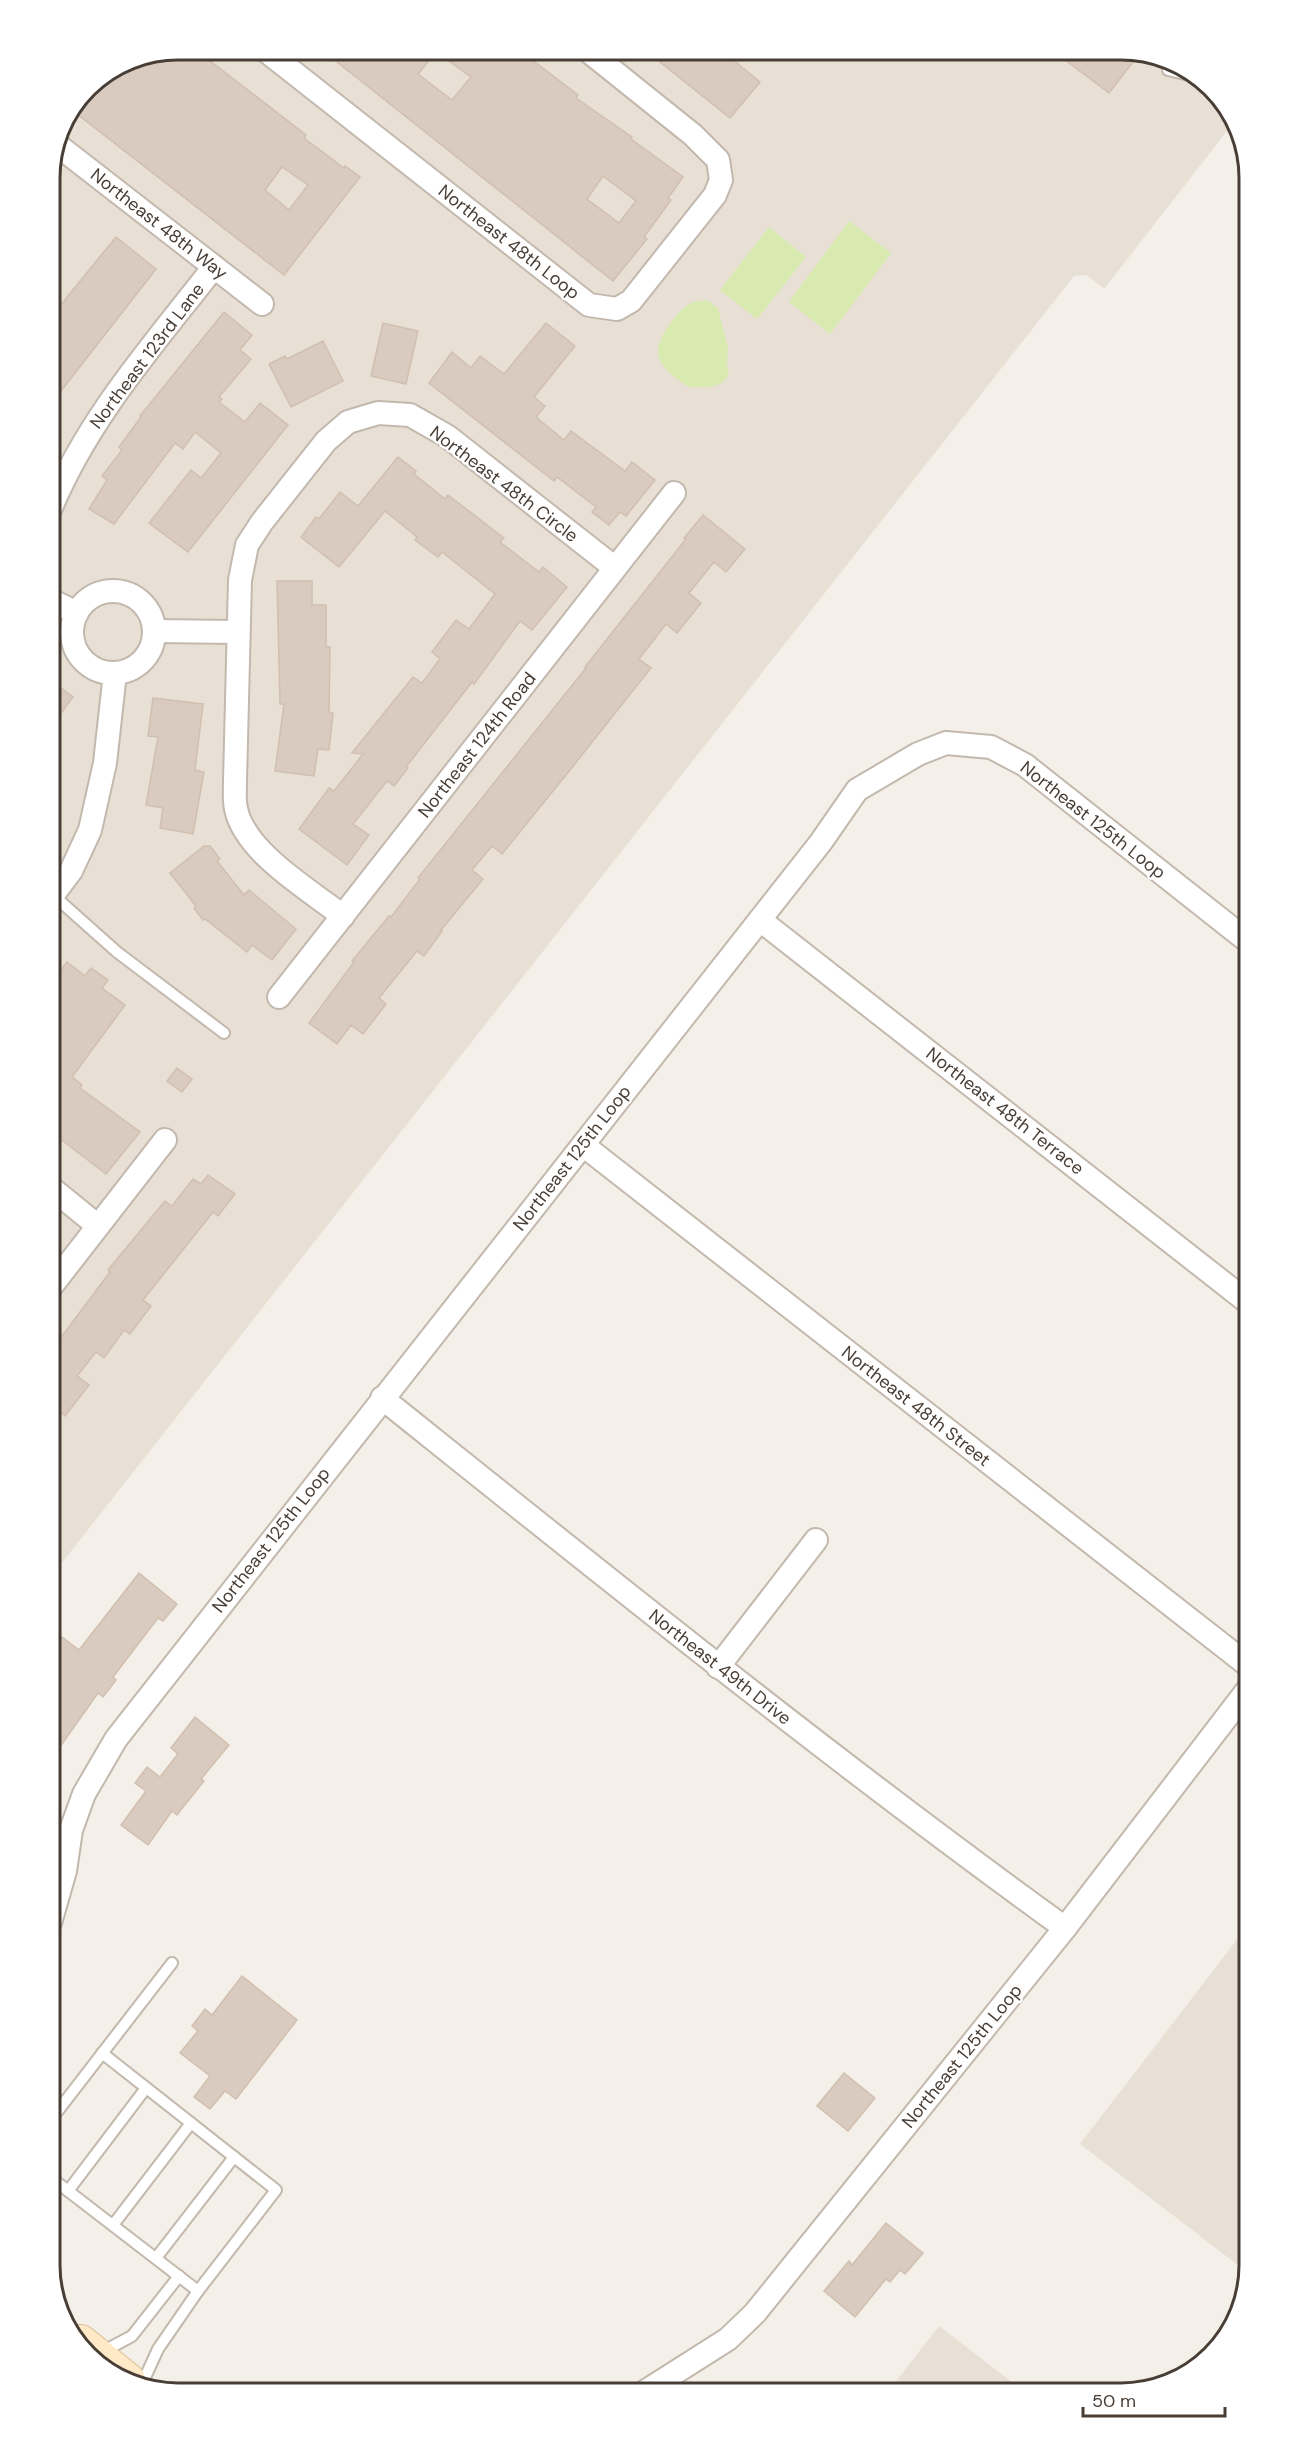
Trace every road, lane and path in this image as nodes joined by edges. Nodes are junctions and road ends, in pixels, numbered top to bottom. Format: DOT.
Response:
graph roads {
  1 [pos="278,60"];
  2 [pos="599,60"];
  3 [pos="63,150"];
  4 [pos="214,267"];
  5 [pos="261,304"];
  6 [pos="60,488"];
  7 [pos="674,493"];
  8 [pos="615,568"];
  9 [pos="60,605"];
  10 [pos="77,613"];
  11 [pos="154,631"];
  12 [pos="238,632"];
  13 [pos="115,673"];
  14 [pos="60,885"];
  15 [pos="60,904"];
  16 [pos="343,916"];
  17 [pos="760,920"];
  18 [pos="1239,933"];
  19 [pos="279,997"];
  20 [pos="224,1033"];
  21 [pos="165,1140"];
  22 [pos="583,1145"];
  23 [pos="60,1195"];
  24 [pos="98,1226"];
  25 [pos="60,1275"];
  26 [pos="1239,1294"];
  27 [pos="382,1398"];
  28 [pos="816,1540"];
  29 [pos="1239,1657"];
  30 [pos="718,1667"];
  31 [pos="1239,1702"];
  32 [pos="60,1888"];
  33 [pos="1065,1928"];
  34 [pos="172,1963"];
  35 [pos="102,2053"];
  36 [pos="146,2088"];
  37 [pos="60,2108"];
  38 [pos="191,2124"];
  39 [pos="234,2157"];
  40 [pos="60,2184"];
  41 [pos="68,2191"];
  42 [pos="112,2225"];
  43 [pos="156,2258"];
  44 [pos="179,2276"];
  45 [pos="198,2291"];
  46 [pos="93,2347"];
  47 [pos="145,2378"];
  48 [pos="658,2383"];
  1 -- 2 [label="street, Northeast 48th Loop"];
  3 -- 4 [label="street, Northeast 48th Way"];
  4 -- 5 [label="street, Northeast 48th Way"];
  4 -- 6 [label="street, Northeast 123rd Lane"];
  7 -- 8 [label="street, Northeast 124th Road"];
  8 -- 12 [label="street, Northeast 48th Circle"];
  8 -- 16 [label="street, Northeast 124th Road"];
  9 -- 10 [label="street"];
  10 -- 11 [label="street"];
  10 -- 13 [label="street"];
  11 -- 12 [label="street"];
  11 -- 13 [label="street"];
  12 -- 16 [label="street, Northeast 48th Circle"];
  13 -- 14 [label="street"];
  15 -- 20 [label="lane"];
  16 -- 19 [label="street, Northeast 124th Road"];
  17 -- 18 [label="street, Northeast 125th Loop"];
  17 -- 22 [label="street, Northeast 125th Loop"];
  17 -- 26 [label="street, Northeast 48th Terrace"];
  21 -- 24 [label="street"];
  22 -- 27 [label="street, Northeast 125th Loop"];
  22 -- 29 [label="street, Northeast 48th Street"];
  23 -- 24 [label="street"];
  24 -- 25 [label="street"];
  27 -- 30 [label="street, Northeast 49th Drive"];
  27 -- 32 [label="street, Northeast 125th Loop"];
  28 -- 30 [label="street"];
  30 -- 33 [label="street, Northeast 49th Drive"];
  31 -- 33 [label="street, Northeast 125th Loop"];
  33 -- 48 [label="street, Northeast 125th Loop"];
  34 -- 35 [label="lane"];
  35 -- 36 [label="lane"];
  35 -- 37 [label="lane"];
  36 -- 38 [label="lane"];
  36 -- 41 [label="lane"];
  38 -- 39 [label="lane"];
  38 -- 42 [label="lane"];
  39 -- 43 [label="lane"];
  39 -- 45 [label="lane"];
  40 -- 41 [label="lane"];
  41 -- 42 [label="lane"];
  42 -- 43 [label="lane"];
  43 -- 44 [label="lane"];
  44 -- 45 [label="lane"];
  44 -- 46 [label="lane"];
  45 -- 47 [label="lane"];
}
